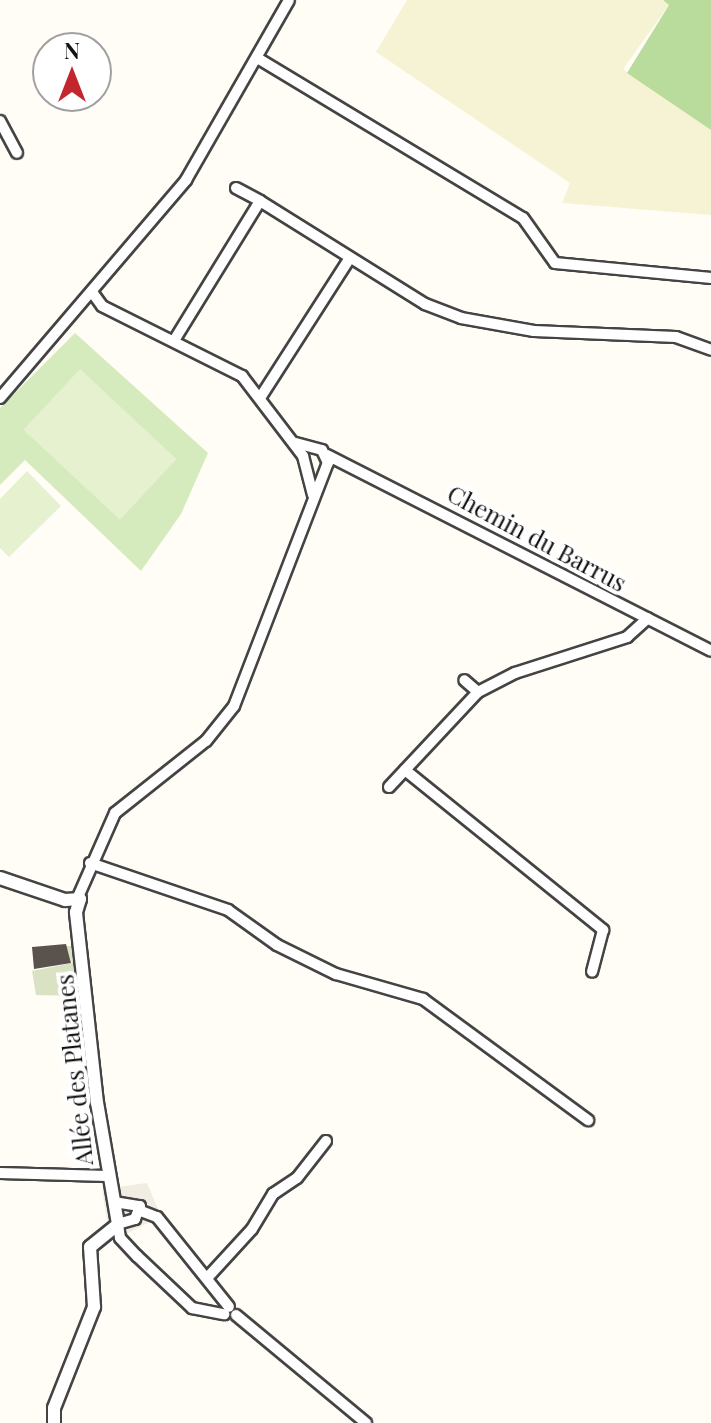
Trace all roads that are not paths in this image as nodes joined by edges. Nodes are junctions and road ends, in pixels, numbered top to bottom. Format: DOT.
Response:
graph roads {
  1 [pos="289,0"];
  2 [pos="259,59"];
  3 [pos="0,121"];
  4 [pos="17,153"];
  5 [pos="236,188"];
  6 [pos="260,201"];
  7 [pos="350,258"];
  8 [pos="711,278"];
  9 [pos="92,292"];
  10 [pos="175,339"];
  11 [pos="711,350"];
  12 [pos="0,398"];
  13 [pos="260,398"];
  14 [pos="295,443"];
  15 [pos="314,449"];
  16 [pos="327,455"];
  17 [pos="308,464"];
  18 [pos="343,464"];
  19 [pos="325,468"];
  20 [pos="313,501"];
  21 [pos="648,618"];
  22 [pos="711,651"];
  23 [pos="464,680"];
  24 [pos="478,692"];
  25 [pos="405,770"];
  26 [pos="389,787"];
  27 [pos="90,863"];
  28 [pos="0,878"];
  29 [pos="71,898"];
  30 [pos="592,972"];
  31 [pos="588,1120"];
  32 [pos="326,1141"];
  33 [pos="0,1173"];
  34 [pos="107,1176"];
  35 [pos="114,1202"];
  36 [pos="141,1211"];
  37 [pos="118,1224"];
  38 [pos="208,1277"];
  39 [pos="230,1312"];
  40 [pos="50,1422"];
  41 [pos="366,1423"];
  1 -- 2 [label="street"];
  2 -- 8 [label="street"];
  2 -- 9 [label="street"];
  3 -- 4 [label="street"];
  5 -- 6 [label="street"];
  6 -- 7 [label="street"];
  6 -- 10 [label="street"];
  7 -- 11 [label="street"];
  7 -- 13 [label="street"];
  9 -- 10 [label="street"];
  9 -- 12 [label="street"];
  10 -- 13 [label="street"];
  13 -- 14 [label="street"];
  14 -- 15 [label="street, Chemin du Barrus"];
  14 -- 17 [label="street"];
  15 -- 16 [label="street, Chemin du Barrus"];
  15 -- 17 [label="street"];
  16 -- 18 [label="street, Chemin du Barrus"];
  16 -- 19 [label="street"];
  17 -- 19 [label="street"];
  17 -- 20 [label="street"];
  18 -- 19 [label="street"];
  18 -- 21 [label="street, Chemin du Barrus"];
  19 -- 20 [label="street"];
  20 -- 27 [label="street"];
  21 -- 22 [label="street, Chemin du Barrus"];
  21 -- 24 [label="street"];
  23 -- 24 [label="street"];
  24 -- 25 [label="street"];
  25 -- 26 [label="street"];
  25 -- 30 [label="street"];
  27 -- 29 [label="street"];
  27 -- 31 [label="street"];
  28 -- 29 [label="street"];
  29 -- 34 [label="street, Allée des Platanes"];
  32 -- 38 [label="street"];
  33 -- 34 [label="street"];
  34 -- 35 [label="street, Allée des Platanes"];
  35 -- 36 [label="street"];
  35 -- 37 [label="street, Allée des Platanes"];
  36 -- 37 [label="street"];
  36 -- 38 [label="street"];
  37 -- 39 [label="street"];
  37 -- 40 [label="street"];
  38 -- 39 [label="street"];
  39 -- 41 [label="street"];
}
